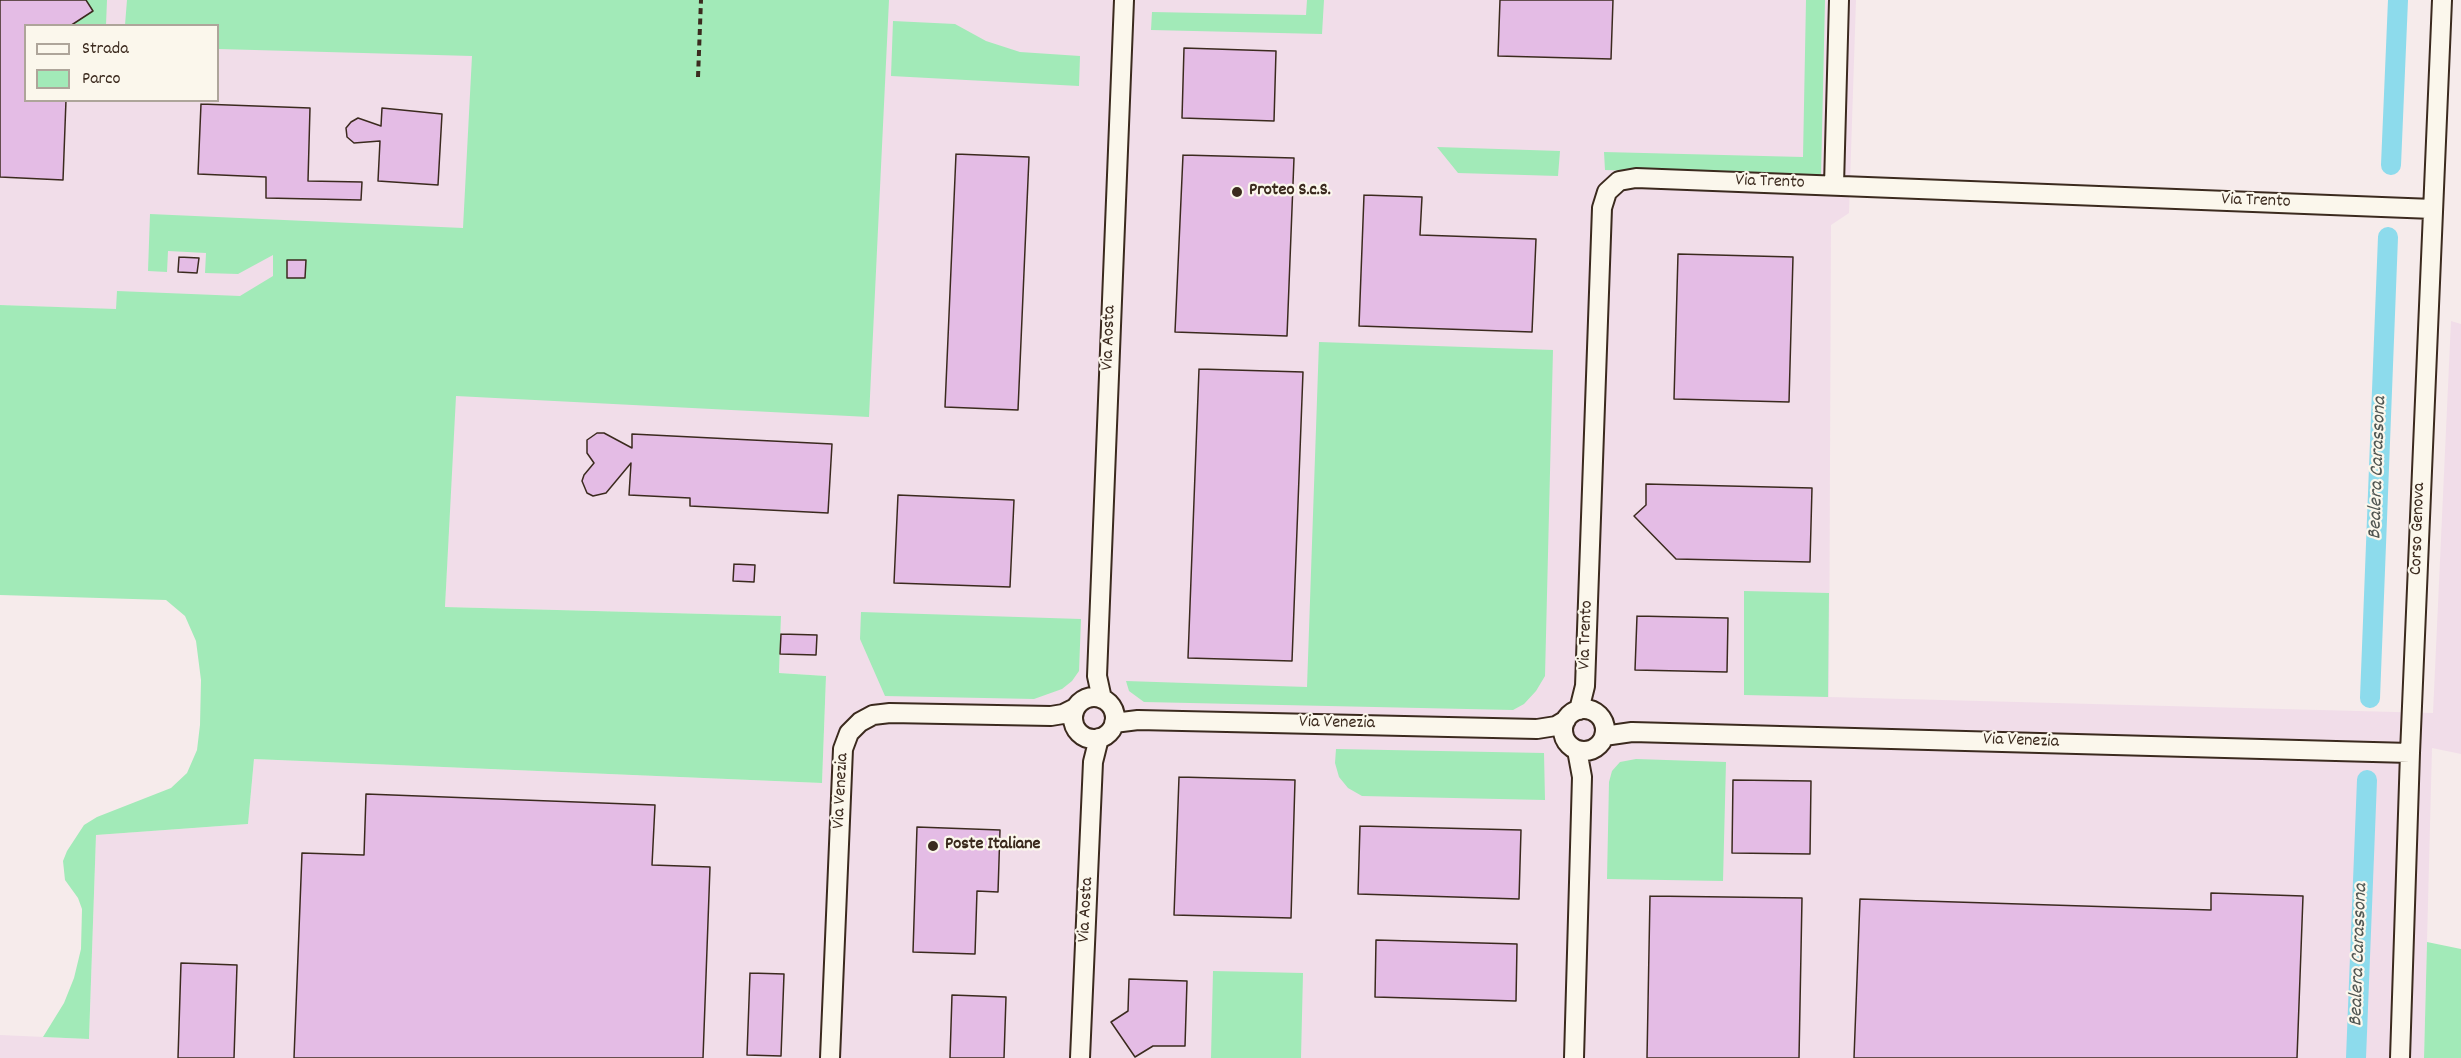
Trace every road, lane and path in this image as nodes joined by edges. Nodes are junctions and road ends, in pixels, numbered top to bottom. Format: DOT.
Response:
graph roads {
  1 [pos="701,0"];
  2 [pos="1124,0"];
  3 [pos="1839,0"];
  4 [pos="2442,0"];
  5 [pos="698,77"];
  6 [pos="1834,185"];
  7 [pos="2433,209"];
  8 [pos="1094,717"];
  9 [pos="1585,730"];
  10 [pos="2410,753"];
  11 [pos="830,1058"];
  12 [pos="1080,1058"];
  13 [pos="1574,1058"];
  14 [pos="2400,1058"];
  1 -- 5 [label="path"];
  2 -- 8 [label="street, Via Aosta"];
  3 -- 6 [label="street"];
  4 -- 7 [label="street, Corso Genova"];
  6 -- 7 [label="street, Via Trento"];
  6 -- 9 [label="street, Via Trento"];
  7 -- 10 [label="street, Corso Genova"];
  8 -- 9 [label="street, Via Venezia"];
  8 -- 11 [label="street, Via Venezia"];
  8 -- 12 [label="street, Via Aosta"];
  9 -- 10 [label="street, Via Venezia"];
  9 -- 13 [label="street, Via Trento"];
  10 -- 14 [label="street, Corso Genova"];
}
